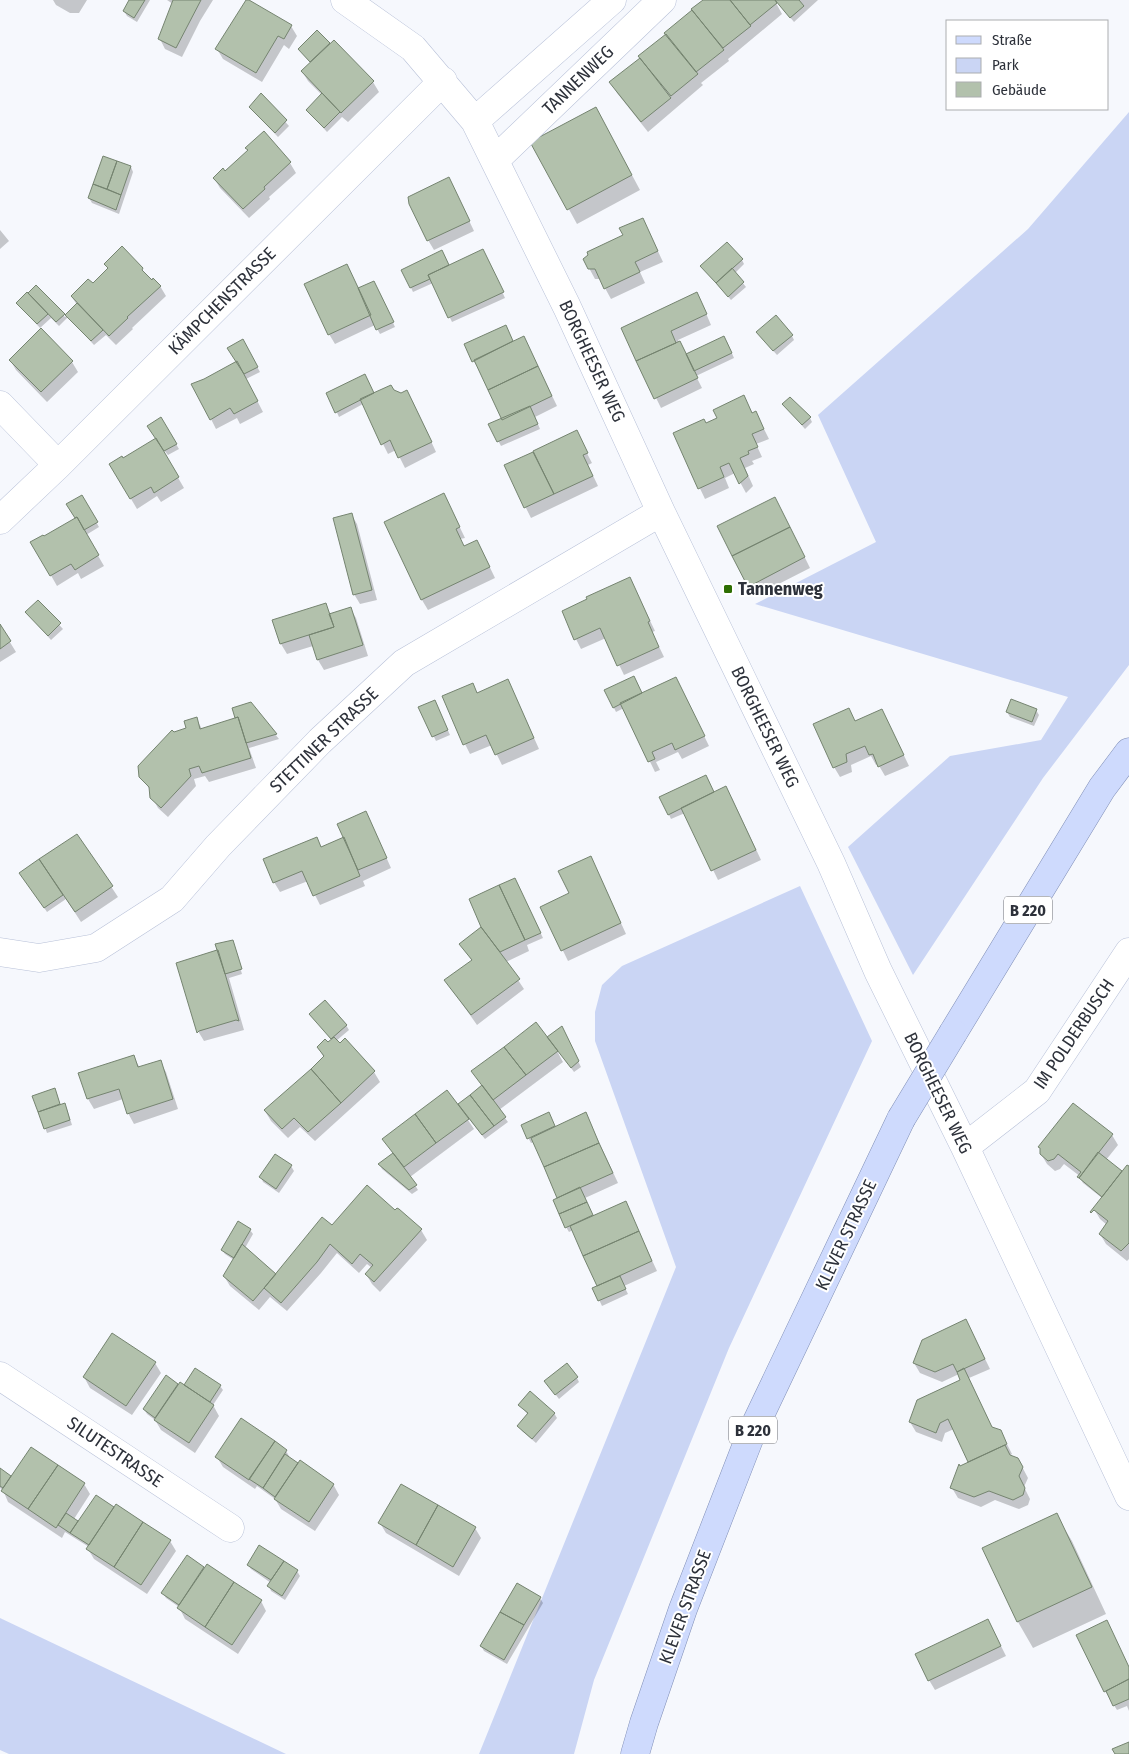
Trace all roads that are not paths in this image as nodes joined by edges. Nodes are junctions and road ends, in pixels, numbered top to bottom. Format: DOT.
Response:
graph roads {
  1 [pos="345,0"];
  2 [pos="612,0"];
  3 [pos="662,0"];
  4 [pos="443,81"];
  5 [pos="475,120"];
  6 [pos="495,160"];
  7 [pos="0,405"];
  8 [pos="58,465"];
  9 [pos="661,512"];
  10 [pos="0,520"];
  11 [pos="1129,752"];
  12 [pos="0,952"];
  13 [pos="1129,952"];
  14 [pos="965,1147"];
  15 [pos="0,1376"];
  16 [pos="1129,1496"];
  17 [pos="230,1528"];
  18 [pos="635,1754"];
  1 -- 4 [label="street, BORGHEESER WEG"];
  2 -- 5 [label="street, TANNENWEG"];
  3 -- 6 [label="street, TANNENWEG"];
  4 -- 5 [label="street, BORGHEESER WEG"];
  4 -- 8 [label="street, KÄMPCHENSTRASSE"];
  5 -- 6 [label="street, BORGHEESER WEG"];
  6 -- 9 [label="street, BORGHEESER WEG"];
  7 -- 8 [label="street"];
  8 -- 10 [label="street, KÄMPCHENSTRASSE"];
  9 -- 12 [label="street, STETTINER STRASSE"];
  9 -- 14 [label="street, BORGHEESER WEG"];
  11 -- 18 [label="main road, KLEVER STRASSE / B 220, bridge"];
  13 -- 14 [label="street, IM POLDERBUSCH"];
  14 -- 16 [label="street, BORGHEESER WEG"];
  15 -- 17 [label="street, SILUTESTRASSE"];
}
